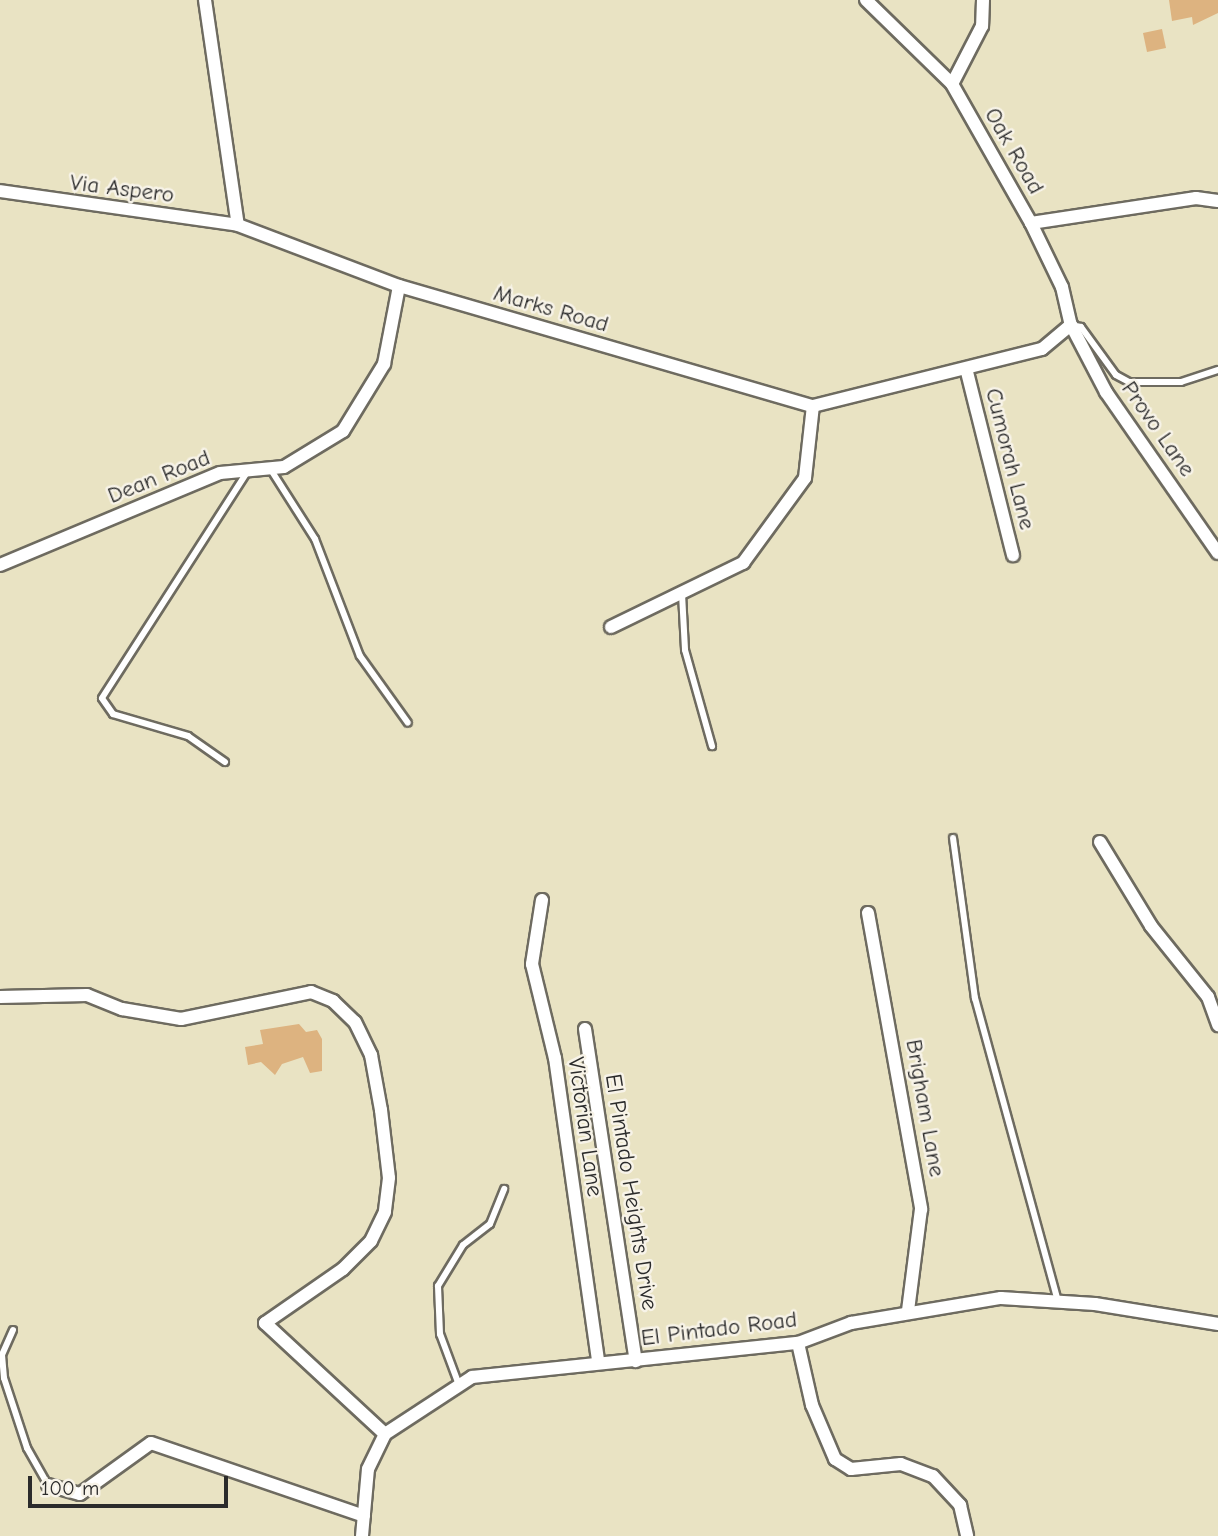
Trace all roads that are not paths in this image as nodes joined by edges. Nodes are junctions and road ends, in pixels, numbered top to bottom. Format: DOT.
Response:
graph roads {
  1 [pos="205,0"];
  2 [pos="866,0"];
  3 [pos="983,0"];
  4 [pos="952,84"];
  5 [pos="0,191"];
  6 [pos="1218,201"];
  7 [pos="1031,223"];
  8 [pos="238,225"];
  9 [pos="399,286"];
  10 [pos="1071,325"];
  11 [pos="1218,370"];
  12 [pos="967,372"];
  13 [pos="813,406"];
  14 [pos="270,468"];
  15 [pos="249,470"];
  16 [pos="1218,553"];
  17 [pos="1013,555"];
  18 [pos="0,565"];
  19 [pos="682,592"];
  20 [pos="611,626"];
  21 [pos="408,723"];
  22 [pos="712,746"];
  23 [pos="225,762"];
  24 [pos="953,838"];
  25 [pos="1100,842"];
  26 [pos="542,900"];
  27 [pos="869,913"];
  28 [pos="0,998"];
  29 [pos="1218,1025"];
  30 [pos="585,1029"];
  31 [pos="504,1189"];
  32 [pos="1058,1302"];
  33 [pos="908,1311"];
  34 [pos="1218,1324"];
  35 [pos="13,1330"];
  36 [pos="798,1343"];
  37 [pos="598,1361"];
  38 [pos="636,1361"];
  39 [pos="458,1385"];
  40 [pos="385,1434"];
  41 [pos="48,1485"];
  42 [pos="364,1516"];
  43 [pos="362,1536"];
  44 [pos="967,1536"];
  1 -- 8 [label="street"];
  2 -- 4 [label="street, Oak Road"];
  3 -- 4 [label="street"];
  4 -- 7 [label="street, Oak Road"];
  5 -- 8 [label="street, Via Aspero"];
  6 -- 7 [label="street"];
  7 -- 10 [label="street, Oak Road"];
  8 -- 9 [label="street, Marks Road"];
  9 -- 13 [label="street, Marks Road"];
  9 -- 14 [label="street, Dean Road"];
  10 -- 11 [label="lane"];
  10 -- 12 [label="street, Marks Road"];
  10 -- 16 [label="street, Provo Lane"];
  12 -- 13 [label="street, Marks Road"];
  12 -- 17 [label="street, Cumorah Lane"];
  13 -- 19 [label="street"];
  14 -- 15 [label="street, Dean Road"];
  14 -- 21 [label="lane"];
  15 -- 18 [label="street, Dean Road"];
  15 -- 23 [label="lane"];
  19 -- 20 [label="street"];
  19 -- 22 [label="lane"];
  24 -- 32 [label="lane"];
  25 -- 29 [label="street"];
  26 -- 37 [label="street, Victorian Lane"];
  27 -- 33 [label="street, Brigham Lane"];
  28 -- 40 [label="street"];
  30 -- 38 [label="street, El Pintado Heights Drive"];
  31 -- 39 [label="lane"];
  32 -- 33 [label="street, El Pintado Road"];
  32 -- 34 [label="street, El Pintado Road"];
  33 -- 36 [label="street, El Pintado Road"];
  35 -- 41 [label="lane"];
  36 -- 38 [label="street, El Pintado Road"];
  36 -- 44 [label="street"];
  37 -- 38 [label="street, El Pintado Road"];
  37 -- 39 [label="street, El Pintado Road"];
  39 -- 40 [label="street, El Pintado Road"];
  40 -- 42 [label="street"];
  41 -- 42 [label="street"];
  42 -- 43 [label="street"];
}
